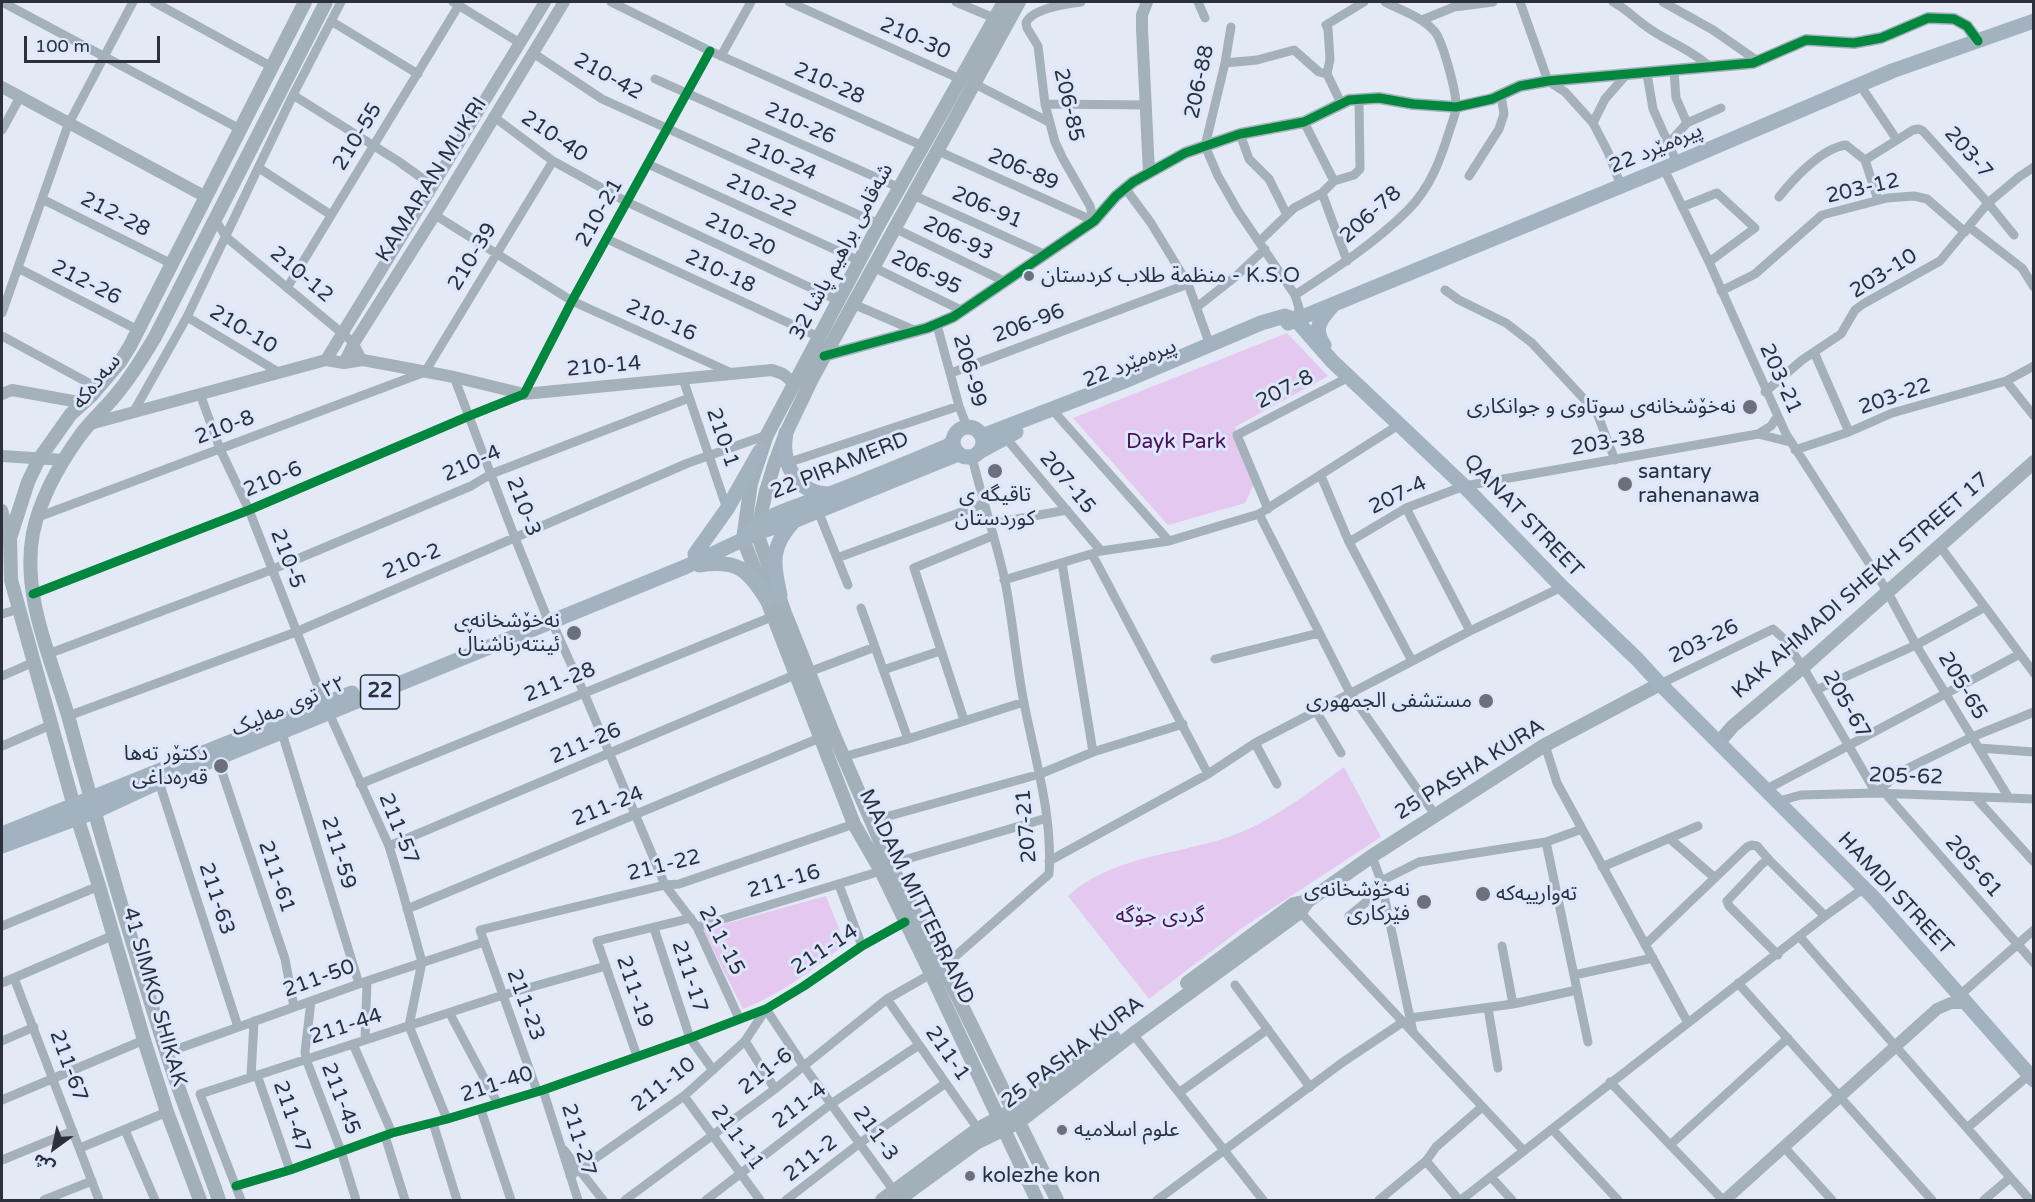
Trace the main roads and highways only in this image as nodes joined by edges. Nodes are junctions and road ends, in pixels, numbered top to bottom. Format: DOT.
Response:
graph roads {
  1 [pos="305,2"];
  2 [pos="326,2"];
  3 [pos="1004,2"];
  4 [pos="1019,2"];
  5 [pos="2034,21"];
  6 [pos="967,81"];
  7 [pos="1333,305"];
  8 [pos="1296,320"];
  9 [pos="1332,361"];
  10 [pos="786,433"];
  11 [pos="969,448"];
  12 [pos="760,452"];
  13 [pos="2034,462"];
  14 [pos="830,494"];
  15 [pos="796,520"];
  16 [pos="751,531"];
  17 [pos="695,554"];
  18 [pos="685,567"];
  19 [pos="774,598"];
  20 [pos="18,609"];
  21 [pos="549,619"];
  22 [pos="803,673"];
  23 [pos="1660,684"];
  24 [pos="327,708"];
  25 [pos="1719,742"];
  26 [pos="92,806"];
  27 [pos="75,811"];
  28 [pos="2,834"];
  29 [pos="2,846"];
  30 [pos="885,868"];
  31 [pos="1304,906"];
  32 [pos="937,970"];
  33 [pos="2032,1077"];
  34 [pos="1016,1116"];
  35 [pos="1001,1123"];
  36 [pos="202,1153"];
  37 [pos="184,1159"];
  38 [pos="896,1196"];
  39 [pos="195,1199"];
  40 [pos="219,1200"];
  41 [pos="882,1200"];
  42 [pos="1037,1200"];
  43 [pos="1057,1200"];
  1 -- 20 [label="main road, سەدەکە"];
  2 -- 26 [label="main road, سەدەکە"];
  3 -- 6 [label="main road, شەقامی براهیم پاشا 32"];
  4 -- 6 [label="main road, شەقامی براهیم پاشا 32"];
  5 -- 7 [label="main road, 22 پیرەمێرد"];
  6 -- 10 [label="main road, شەقامی براهیم پاشا 32"];
  6 -- 12 [label="main road, شەقامی براهیم پاشا 32"];
  7 -- 8 [label="main road, 22 پیرەمێرد"];
  7 -- 9 [label="main road"];
  8 -- 9 [label="main road, QANAT STREET"];
  8 -- 11 [label="main road, 22 پیرەمێرد"];
  8 -- 11 [label="main road, 22 پیرەمێرد"];
  9 -- 23 [label="main road, QANAT STREET"];
  10 -- 14 [label="main road"];
  10 -- 16 [label="main road, شەقامی براهیم پاشا 32"];
  11 -- 11 [label="main road"];
  11 -- 14 [label="main road, 22 PIRAMERD"];
  11 -- 15 [label="main road"];
  12 -- 16 [label="main road, شەقامی براهیم پاشا 32"];
  12 -- 17 [label="main road"];
  13 -- 25 [label="main road, KAK AHMADI SHEKH STREET 17"];
  14 -- 16 [label="main road, 22 PIRAMERD"];
  15 -- 16 [label="main road"];
  15 -- 19 [label="main road"];
  16 -- 17 [label="main road, ٢٢ توی مەلیک / 22"];
  16 -- 18 [label="main road, ٢٢ توی مەلیک / 22"];
  16 -- 19 [label="main road, MADAM MITTERRAND"];
  17 -- 21 [label="main road, ٢٢ توی مەلیک / 22"];
  18 -- 19 [label="main road"];
  18 -- 21 [label="main road, ٢٢ توی مەلیک / 22"];
  19 -- 22 [label="main road, MADAM MITTERRAND"];
  19 -- 22 [label="main road, MADAM MITTERRAND"];
  20 -- 27 [label="main road, 41 SIMKO SHIKAK"];
  21 -- 24 [label="main road, ٢٢ توی مەلیک / 22"];
  22 -- 30 [label="main road, MADAM MITTERRAND"];
  22 -- 30 [label="main road, MADAM MITTERRAND"];
  23 -- 25 [label="main road, QANAT STREET"];
  23 -- 31 [label="main road, 25 PASHA KURA"];
  24 -- 26 [label="main road, ٢٢ توی مەلیک / 22"];
  24 -- 26 [label="main road, ٢٢ توی مەلیک / 22"];
  25 -- 33 [label="main road, HAMDI STREET"];
  26 -- 27 [label="main road, ٢٢ توی مەلیک / 22"];
  26 -- 36 [label="main road, 41 SIMKO SHIKAK"];
  27 -- 28 [label="main road, ٢٢ توی مەلیک / 22"];
  27 -- 29 [label="main road, ٢٢ توی مەلیک / 22"];
  27 -- 37 [label="main road, 41 SIMKO SHIKAK"];
  30 -- 32 [label="main road, MADAM MITTERRAND"];
  30 -- 32 [label="main road, MADAM MITTERRAND"];
  31 -- 34 [label="main road, 25 PASHA KURA"];
  31 -- 34 [label="main road, 25 PASHA KURA"];
  32 -- 34 [label="main road, MADAM MITTERRAND"];
  32 -- 35 [label="main road, MADAM MITTERRAND"];
  34 -- 35 [label="main road, 25 PASHA KURA"];
  34 -- 43 [label="main road, MADAM MITTERRAND"];
  35 -- 38 [label="main road"];
  35 -- 38 [label="main road"];
  35 -- 42 [label="main road, MADAM MITTERRAND"];
  36 -- 37 [label="main road"];
  36 -- 40 [label="main road, 41 SIMKO SHIKAK"];
  37 -- 39 [label="main road, 41 SIMKO SHIKAK"];
  38 -- 41 [label="main road"];
}
